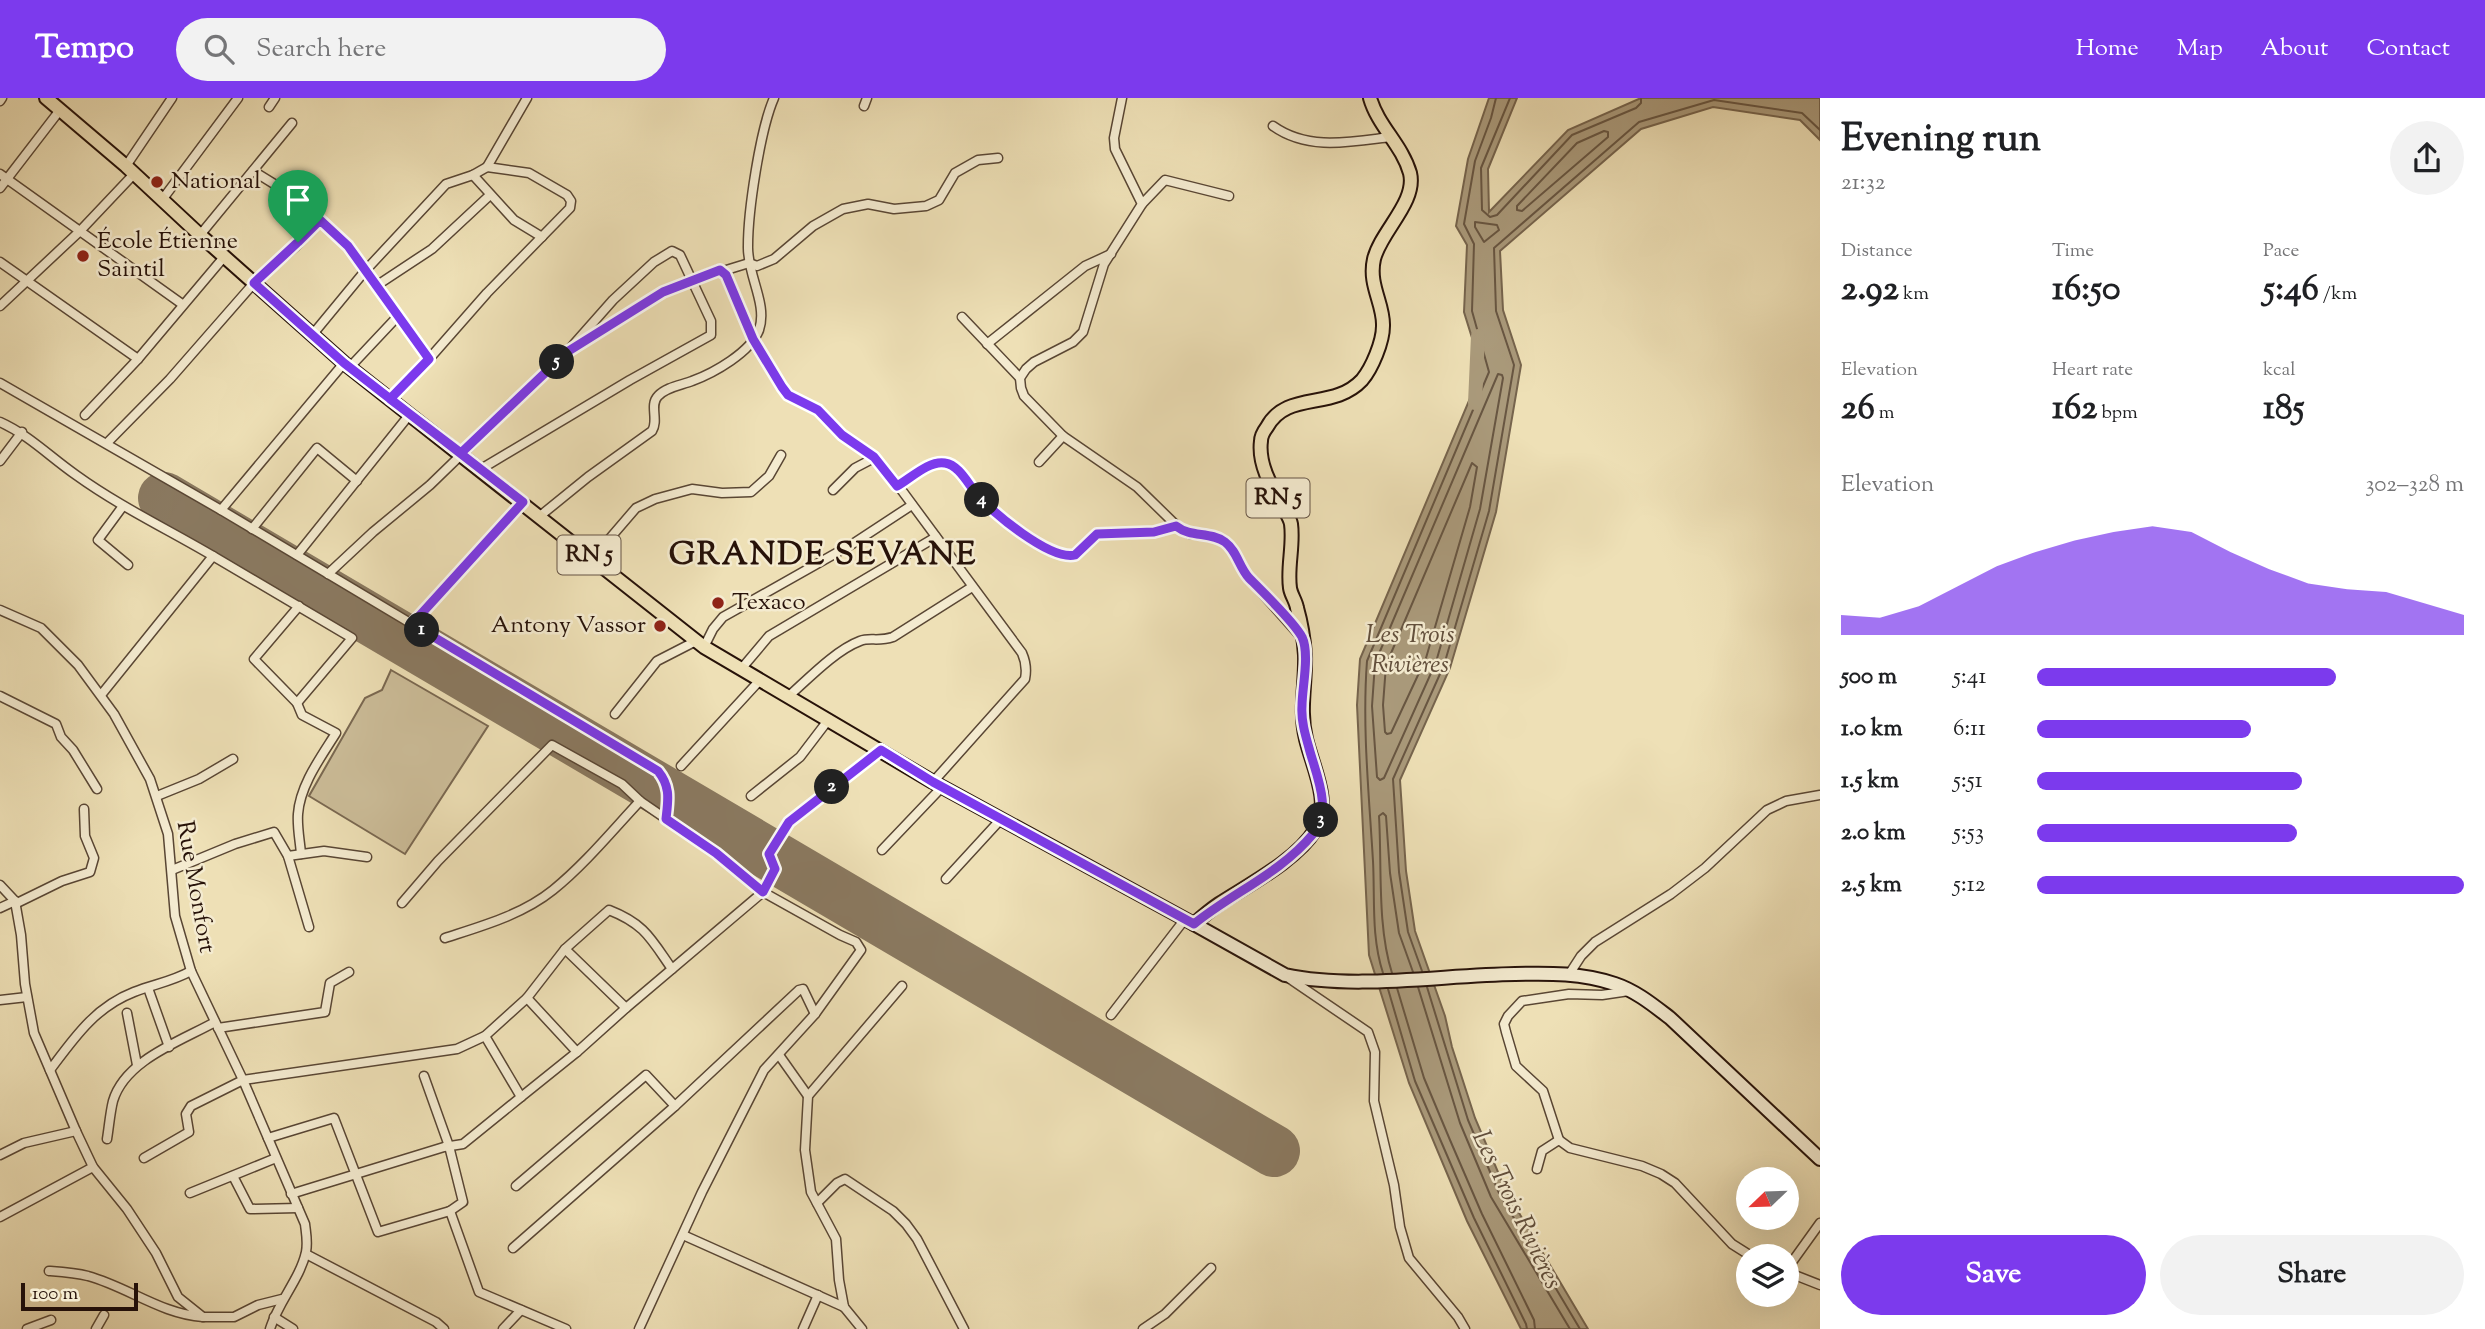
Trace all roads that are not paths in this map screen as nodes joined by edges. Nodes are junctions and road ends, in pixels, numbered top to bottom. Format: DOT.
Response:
graph roads {
  1 [pos="46,98"];
  2 [pos="172,98"];
  3 [pos="238,98"];
  4 [pos="527,98"];
  5 [pos="774,98"];
  6 [pos="1122,98"];
  7 [pos="1370,98"];
  8 [pos="60,110"];
  9 [pos="292,123"];
  10 [pos="1273,126"];
  11 [pos="1390,137"];
  12 [pos="998,158"];
  13 [pos="486,167"];
  14 [pos="129,170"];
  15 [pos="253,171"];
  16 [pos="473,175"];
  17 [pos="3,177"];
  18 [pos="0,188"];
  19 [pos="490,195"];
  20 [pos="1229,196"];
  21 [pos="162,200"];
  22 [pos="1142,204"];
  23 [pos="320,220"];
  24 [pos="79,231"];
  25 [pos="200,235"];
  26 [pos="542,237"];
  27 [pos="1111,254"];
  28 [pos="224,257"];
  29 [pos="0,262"];
  30 [pos="749,263"];
  31 [pos="365,271"];
  32 [pos="723,271"];
  33 [pos="692,279"];
  34 [pos="27,281"];
  35 [pos="254,283"];
  36 [pos="376,286"];
  37 [pos="182,304"];
  38 [pos="0,306"];
  39 [pos="398,316"];
  40 [pos="962,317"];
  41 [pos="313,334"];
  42 [pos="753,339"];
  43 [pos="987,344"];
  44 [pos="567,352"];
  45 [pos="138,359"];
  46 [pos="429,359"];
  47 [pos="347,365"];
  48 [pos="1020,378"];
  49 [pos="0,383"];
  50 [pos="390,399"];
  51 [pos="410,414"];
  52 [pos="85,415"];
  53 [pos="0,422"];
  54 [pos="22,432"];
  55 [pos="1063,436"];
  56 [pos="107,443"];
  57 [pos="461,453"];
  58 [pos="781,455"];
  59 [pos="874,457"];
  60 [pos="0,461"];
  61 [pos="1039,463"];
  62 [pos="481,469"];
  63 [pos="357,481"];
  64 [pos="897,486"];
  65 [pos="833,490"];
  66 [pos="523,502"];
  67 [pos="912,505"];
  68 [pos="123,506"];
  69 [pos="221,510"];
  70 [pos="540,516"];
  71 [pos="1176,526"];
  72 [pos="252,529"];
  73 [pos="936,537"];
  74 [pos="213,555"];
  75 [pos="297,555"];
  76 [pos="593,558"];
  77 [pos="128,565"];
  78 [pos="328,574"];
  79 [pos="972,587"];
  80 [pos="299,606"];
  81 [pos="0,610"];
  82 [pos="412,624"];
  83 [pos="1302,638"];
  84 [pos="700,644"];
  85 [pos="742,668"];
  86 [pos="761,679"];
  87 [pos="101,695"];
  88 [pos="790,695"];
  89 [pos="0,696"];
  90 [pos="297,704"];
  91 [pos="615,714"];
  92 [pos="829,719"];
  93 [pos="881,750"];
  94 [pos="233,759"];
  95 [pos="681,766"];
  96 [pos="937,784"];
  97 [pos="97,789"];
  98 [pos="1820,795"];
  99 [pos="157,796"];
  100 [pos="751,796"];
  101 [pos="640,801"];
  102 [pos="83,809"];
  103 [pos="1002,818"];
  104 [pos="666,819"];
  105 [pos="882,850"];
  106 [pos="301,854"];
  107 [pos="288,856"];
  108 [pos="367,857"];
  109 [pos="172,870"];
  110 [pos="946,879"];
  111 [pos="0,885"];
  112 [pos="763,892"];
  113 [pos="15,903"];
  114 [pos="402,903"];
  115 [pos="0,908"];
  116 [pos="1190,921"];
  117 [pos="309,928"];
  118 [pos="445,938"];
  119 [pos="565,949"];
  120 [pos="672,970"];
  121 [pos="191,971"];
  122 [pos="349,972"];
  123 [pos="1570,973"];
  124 [pos="1285,975"];
  125 [pos="902,986"];
  126 [pos="148,988"];
  127 [pos="1629,991"];
  128 [pos="27,996"];
  129 [pos="527,998"];
  130 [pos="0,1000"];
  131 [pos="626,1008"];
  132 [pos="127,1013"];
  133 [pos="815,1014"];
  134 [pos="1111,1015"];
  135 [pos="217,1025"];
  136 [pos="485,1036"];
  137 [pos="169,1047"];
  138 [pos="577,1052"];
  139 [pos="779,1055"];
  140 [pos="137,1065"];
  141 [pos="50,1070"];
  142 [pos="424,1076"];
  143 [pos="243,1080"];
  144 [pos="808,1096"];
  145 [pos="521,1097"];
  146 [pos="675,1106"];
  147 [pos="76,1131"];
  148 [pos="107,1139"];
  149 [pos="268,1139"];
  150 [pos="1559,1140"];
  151 [pos="449,1146"];
  152 [pos="0,1155"];
  153 [pos="144,1158"];
  154 [pos="276,1158"];
  155 [pos="1820,1159"];
  156 [pos="93,1167"];
  157 [pos="1537,1169"];
  158 [pos="355,1175"];
  159 [pos="233,1176"];
  160 [pos="516,1186"];
  161 [pos="190,1193"];
  162 [pos="291,1194"];
  163 [pos="817,1203"];
  164 [pos="298,1209"];
  165 [pos="450,1211"];
  166 [pos="0,1217"];
  167 [pos="1820,1223"];
  168 [pos="683,1235"];
  169 [pos="1736,1247"];
  170 [pos="513,1248"];
  171 [pos="306,1254"];
  172 [pos="1799,1254"];
  173 [pos="1211,1268"];
  174 [pos="49,1271"];
  175 [pos="1799,1276"];
  176 [pos="1820,1284"];
  177 [pos="818,1295"];
  178 [pos="282,1299"];
  179 [pos="844,1307"];
  180 [pos="522,1310"];
  181 [pos="104,1315"];
  182 [pos="203,1317"];
  183 [pos="274,1317"];
  184 [pos="51,1320"];
  185 [pos="27,1329"];
  186 [pos="96,1329"];
  187 [pos="270,1329"];
  188 [pos="293,1329"];
  189 [pos="444,1329"];
  190 [pos="503,1329"];
  191 [pos="566,1329"];
  192 [pos="639,1329"];
  193 [pos="803,1329"];
  194 [pos="862,1329"];
  195 [pos="964,1329"];
  196 [pos="1143,1329"];
  197 [pos="1465,1329"];
  1 -- 8 [label="main road, RN 5"];
  2 -- 14 [label="street"];
  3 -- 21 [label="street"];
  4 -- 13 [label="street"];
  5 -- 30 [label="street"];
  6 -- 22 [label="street"];
  7 -- 11 [label="main road, RN 5"];
  8 -- 14 [label="main road, RN 5"];
  8 -- 17 [label="street"];
  9 -- 15 [label="street"];
  10 -- 11 [label="street"];
  11 -- 83 [label="main road, RN 5"];
  12 -- 30 [label="street"];
  13 -- 16 [label="street"];
  13 -- 26 [label="street"];
  14 -- 21 [label="main road, RN 5"];
  14 -- 24 [label="street"];
  15 -- 23 [label="street"];
  15 -- 25 [label="street"];
  16 -- 19 [label="street"];
  16 -- 31 [label="street"];
  17 -- 18 [label="street"];
  17 -- 24 [label="street"];
  19 -- 26 [label="street"];
  19 -- 36 [label="street"];
  20 -- 22 [label="street"];
  21 -- 25 [label="main road, RN 5"];
  22 -- 27 [label="street"];
  23 -- 31 [label="street"];
  23 -- 35 [label="street"];
  24 -- 34 [label="street"];
  24 -- 37 [label="street"];
  25 -- 28 [label="main road, RN 5"];
  26 -- 46 [label="street"];
  27 -- 43 [label="street"];
  27 -- 48 [label="street"];
  28 -- 35 [label="main road, RN 5"];
  28 -- 37 [label="street"];
  29 -- 34 [label="street"];
  30 -- 32 [label="street"];
  30 -- 42 [label="street"];
  31 -- 36 [label="street"];
  31 -- 41 [label="street"];
  32 -- 33 [label="street"];
  32 -- 42 [label="street"];
  33 -- 44 [label="street"];
  33 -- 44 [label="street"];
  33 -- 62 [label="street"];
  34 -- 38 [label="street"];
  34 -- 45 [label="street"];
  35 -- 41 [label="main road, RN 5"];
  35 -- 56 [label="street"];
  36 -- 39 [label="street"];
  37 -- 45 [label="street"];
  39 -- 46 [label="street"];
  39 -- 47 [label="street"];
  40 -- 43 [label="street"];
  41 -- 47 [label="main road, RN 5"];
  42 -- 59 [label="street"];
  42 -- 70 [label="street"];
  43 -- 48 [label="street"];
  44 -- 57 [label="street"];
  45 -- 52 [label="street"];
  46 -- 50 [label="street"];
  47 -- 50 [label="main road, RN 5"];
  47 -- 69 [label="street"];
  48 -- 55 [label="street"];
  49 -- 56 [label="street"];
  50 -- 51 [label="main road, RN 5"];
  51 -- 57 [label="main road, RN 5"];
  51 -- 63 [label="street"];
  53 -- 54 [label="street"];
  54 -- 60 [label="street"];
  54 -- 68 [label="street"];
  55 -- 61 [label="street"];
  55 -- 71 [label="street"];
  56 -- 69 [label="street"];
  57 -- 62 [label="main road, RN 5"];
  57 -- 78 [label="street"];
  58 -- 76 [label="street"];
  59 -- 64 [label="street"];
  59 -- 65 [label="street"];
  62 -- 66 [label="main road, RN 5"];
  63 -- 72 [label="street"];
  63 -- 75 [label="street"];
  64 -- 67 [label="street"];
  64 -- 71 [label="street"];
  66 -- 70 [label="main road, RN 5"];
  66 -- 82 [label="street"];
  67 -- 73 [label="street"];
  67 -- 84 [label="street"];
  68 -- 74 [label="street"];
  68 -- 77 [label="street"];
  69 -- 72 [label="street"];
  70 -- 76 [label="main road, RN 5"];
  71 -- 83 [label="street"];
  72 -- 75 [label="street"];
  73 -- 79 [label="street"];
  73 -- 85 [label="street"];
  74 -- 80 [label="street"];
  74 -- 87 [label="street"];
  75 -- 78 [label="street"];
  76 -- 84 [label="main road, RN 5"];
  78 -- 82 [label="street"];
  79 -- 88 [label="street"];
  79 -- 96 [label="street"];
  80 -- 90 [label="street"];
  80 -- 90 [label="street"];
  81 -- 87 [label="street, Rue Monfort"];
  82 -- 104 [label="street"];
  83 -- 116 [label="main road, RN 5"];
  84 -- 85 [label="main road, RN 5"];
  84 -- 91 [label="street"];
  85 -- 86 [label="main road, RN 5"];
  86 -- 88 [label="main road, RN 5"];
  86 -- 95 [label="street"];
  87 -- 99 [label="street, Rue Monfort"];
  88 -- 92 [label="main road, RN 5"];
  89 -- 97 [label="street"];
  90 -- 106 [label="street"];
  92 -- 93 [label="main road, RN 5"];
  92 -- 100 [label="street"];
  93 -- 96 [label="main road, RN 5"];
  93 -- 112 [label="street"];
  94 -- 99 [label="street"];
  96 -- 103 [label="main road, RN 5"];
  96 -- 105 [label="street"];
  98 -- 123 [label="street"];
  99 -- 109 [label="street, Rue Monfort"];
  101 -- 104 [label="street"];
  101 -- 114 [label="street"];
  101 -- 118 [label="street"];
  102 -- 113 [label="street"];
  103 -- 110 [label="street"];
  103 -- 116 [label="main road, RN 5"];
  104 -- 112 [label="street"];
  106 -- 107 [label="street"];
  106 -- 108 [label="street"];
  107 -- 109 [label="street"];
  107 -- 117 [label="street"];
  109 -- 121 [label="street, Rue Monfort"];
  111 -- 113 [label="street"];
  112 -- 120 [label="street"];
  112 -- 133 [label="street"];
  113 -- 115 [label="street"];
  113 -- 128 [label="street"];
  116 -- 124 [label="main road"];
  116 -- 134 [label="street"];
  119 -- 120 [label="street"];
  119 -- 129 [label="street"];
  119 -- 131 [label="street"];
  120 -- 131 [label="street"];
  121 -- 126 [label="street"];
  121 -- 135 [label="street, Rue Monfort"];
  122 -- 135 [label="street"];
  123 -- 124 [label="main road"];
  123 -- 127 [label="main road"];
  124 -- 197 [label="street"];
  125 -- 144 [label="street"];
  126 -- 137 [label="street"];
  126 -- 141 [label="street"];
  127 -- 150 [label="street"];
  127 -- 155 [label="main road"];
  128 -- 130 [label="street"];
  128 -- 141 [label="street"];
  129 -- 136 [label="street"];
  129 -- 138 [label="street"];
  131 -- 138 [label="street"];
  132 -- 140 [label="street"];
  133 -- 139 [label="street"];
  133 -- 146 [label="street"];
  135 -- 137 [label="street"];
  135 -- 143 [label="street, Rue Monfort"];
  136 -- 143 [label="street"];
  136 -- 145 [label="street"];
  137 -- 140 [label="street"];
  138 -- 145 [label="street"];
  139 -- 144 [label="street"];
  139 -- 168 [label="street"];
  140 -- 148 [label="street"];
  141 -- 147 [label="street"];
  142 -- 151 [label="street"];
  143 -- 149 [label="street, Rue Monfort"];
  143 -- 153 [label="street"];
  144 -- 163 [label="street"];
  145 -- 151 [label="street"];
  146 -- 160 [label="street"];
  146 -- 170 [label="street"];
  147 -- 152 [label="street"];
  147 -- 156 [label="street"];
  149 -- 154 [label="street, Rue Monfort"];
  149 -- 158 [label="street"];
  150 -- 157 [label="street"];
  150 -- 169 [label="street"];
  151 -- 158 [label="street"];
  151 -- 165 [label="street"];
  154 -- 159 [label="street"];
  154 -- 162 [label="street, Rue Monfort"];
  156 -- 166 [label="street"];
  156 -- 182 [label="street"];
  158 -- 162 [label="street"];
  158 -- 165 [label="street"];
  159 -- 161 [label="street"];
  159 -- 164 [label="street"];
  162 -- 164 [label="street, Rue Monfort"];
  163 -- 179 [label="street"];
  163 -- 195 [label="street"];
  164 -- 171 [label="street, Rue Monfort"];
  165 -- 180 [label="street"];
  167 -- 172 [label="street"];
  168 -- 177 [label="street"];
  168 -- 192 [label="street"];
  171 -- 178 [label="street"];
  171 -- 189 [label="street"];
  173 -- 196 [label="street"];
  174 -- 182 [label="street"];
  175 -- 176 [label="street"];
  177 -- 179 [label="street"];
  177 -- 193 [label="street"];
  178 -- 182 [label="street"];
  178 -- 183 [label="street"];
  179 -- 194 [label="street"];
  180 -- 190 [label="street"];
  180 -- 191 [label="street"];
  181 -- 186 [label="street"];
  183 -- 187 [label="street"];
  183 -- 188 [label="street"];
  184 -- 185 [label="street"];
}
